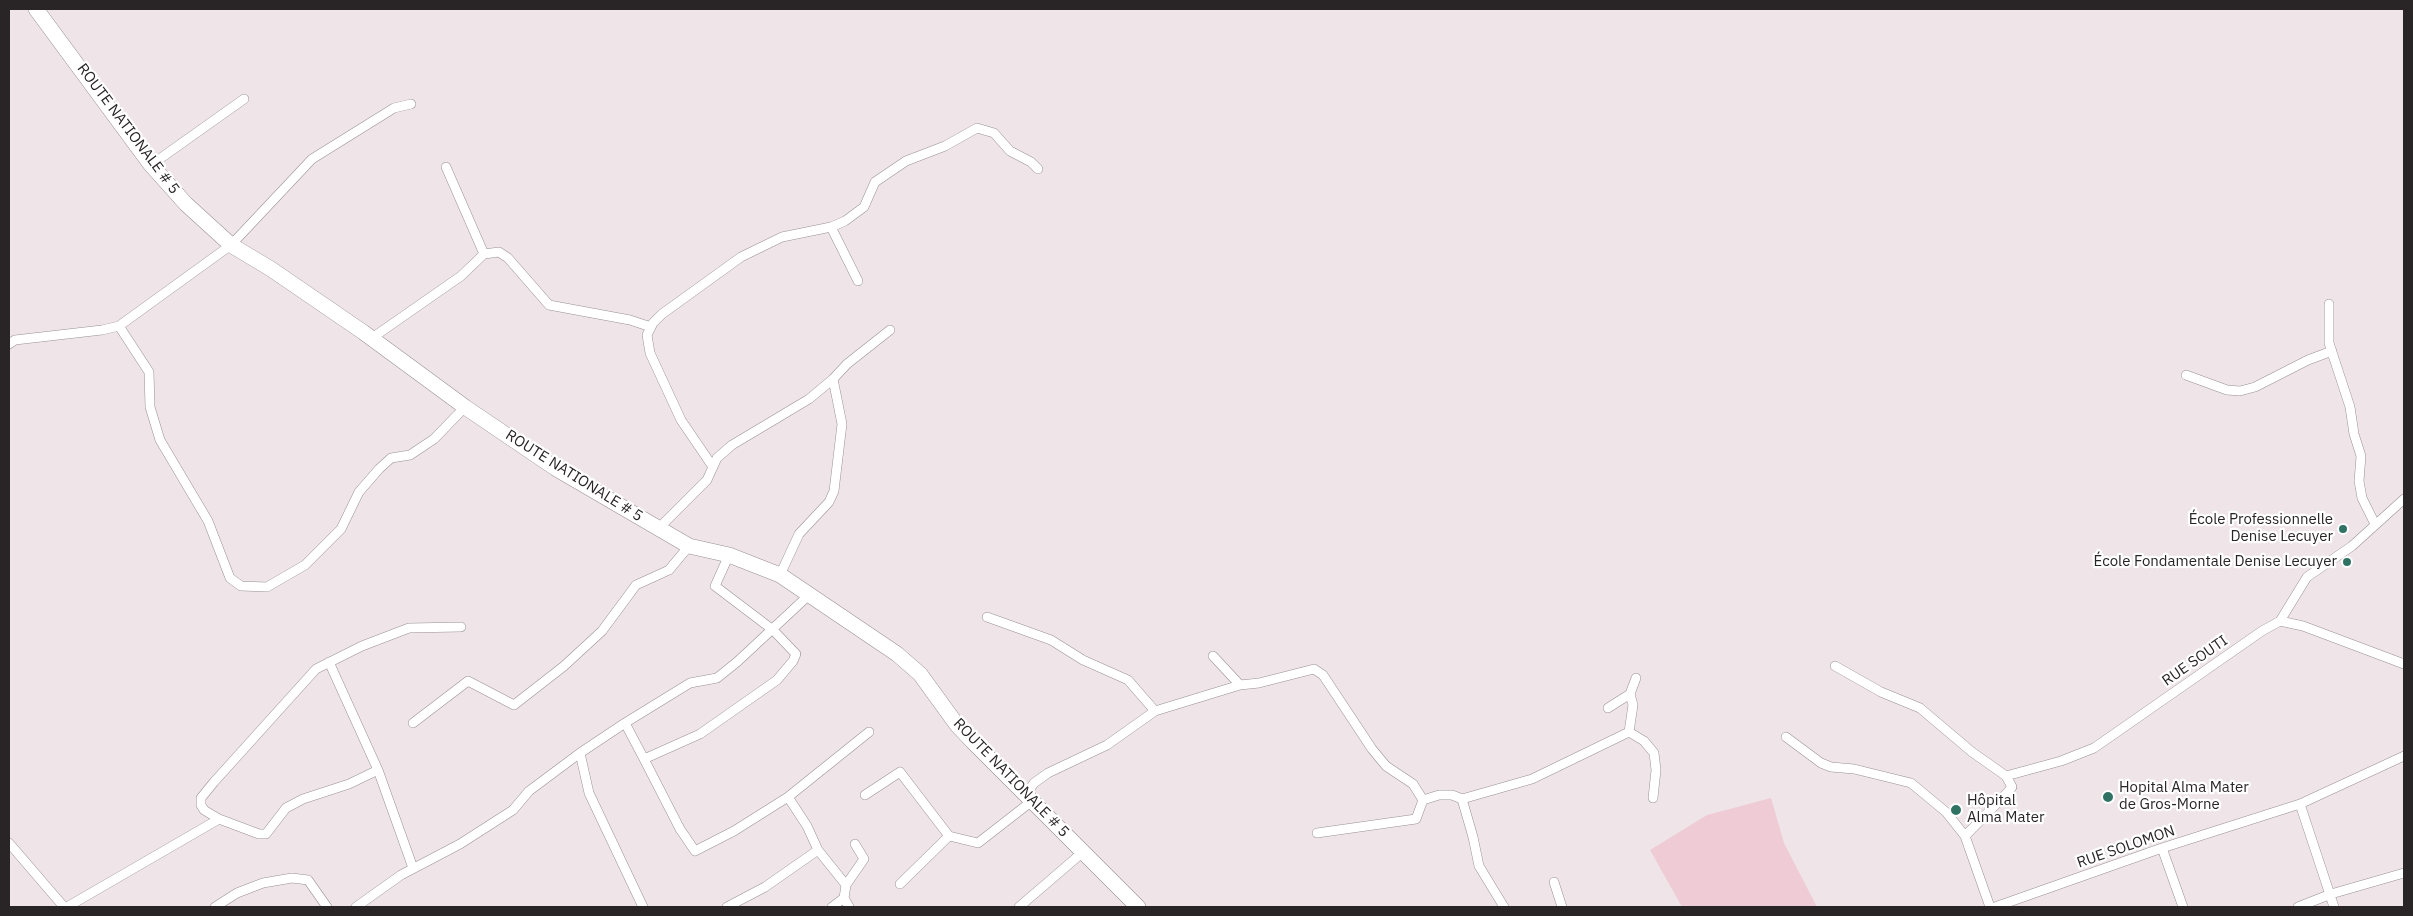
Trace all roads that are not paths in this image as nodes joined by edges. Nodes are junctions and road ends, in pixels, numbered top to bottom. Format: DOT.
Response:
graph roads {
  1 [pos="36,9"];
  2 [pos="244,99"];
  3 [pos="411,104"];
  4 [pos="151,165"];
  5 [pos="446,167"];
  6 [pos="1038,169"];
  7 [pos="832,227"];
  8 [pos="231,245"];
  9 [pos="484,254"];
  10 [pos="858,281"];
  11 [pos="2329,304"];
  12 [pos="119,326"];
  13 [pos="651,328"];
  14 [pos="890,330"];
  15 [pos="372,338"];
  16 [pos="9,344"];
  17 [pos="2332,351"];
  18 [pos="2186,375"];
  19 [pos="833,379"];
  20 [pos="465,407"];
  21 [pos="713,467"];
  22 [pos="2404,499"];
  23 [pos="2375,524"];
  24 [pos="659,528"];
  25 [pos="689,546"];
  26 [pos="729,555"];
  27 [pos="780,575"];
  28 [pos="810,594"];
  29 [pos="986,617"];
  30 [pos="2280,621"];
  31 [pos="461,627"];
  32 [pos="773,630"];
  33 [pos="1214,656"];
  34 [pos="329,662"];
  35 [pos="2404,664"];
  36 [pos="1835,666"];
  37 [pos="1636,678"];
  38 [pos="1240,685"];
  39 [pos="1630,694"];
  40 [pos="1608,708"];
  41 [pos="1155,711"];
  42 [pos="413,723"];
  43 [pos="625,724"];
  44 [pos="869,732"];
  45 [pos="1629,732"];
  46 [pos="1786,737"];
  47 [pos="580,753"];
  48 [pos="2404,756"];
  49 [pos="644,759"];
  50 [pos="378,770"];
  51 [pos="2006,776"];
  52 [pos="865,794"];
  53 [pos="788,797"];
  54 [pos="1029,798"];
  55 [pos="1653,798"];
  56 [pos="1423,800"];
  57 [pos="1462,800"];
  58 [pos="2300,804"];
  59 [pos="219,819"];
  60 [pos="1316,833"];
  61 [pos="949,836"];
  62 [pos="1966,836"];
  63 [pos="9,843"];
  64 [pos="855,844"];
  65 [pos="2162,848"];
  66 [pos="818,850"];
  67 [pos="1083,852"];
  68 [pos="413,868"];
  69 [pos="2404,873"];
  70 [pos="1554,882"];
  71 [pos="846,884"];
  72 [pos="900,884"];
  73 [pos="2331,894"];
  74 [pos="844,898"];
  75 [pos="65,907"];
  76 [pos="215,907"];
  77 [pos="328,907"];
  78 [pos="356,907"];
  79 [pos="643,907"];
  80 [pos="727,907"];
  81 [pos="832,907"];
  82 [pos="849,907"];
  83 [pos="1020,907"];
  84 [pos="1138,907"];
  85 [pos="1504,907"];
  86 [pos="1562,907"];
  87 [pos="1990,907"];
  88 [pos="1995,907"];
  89 [pos="2183,907"];
  90 [pos="2298,907"];
  91 [pos="2334,907"];
  1 -- 4 [label="main road, ROUTE NATIONALE # 5"];
  2 -- 4 [label="street"];
  3 -- 8 [label="street"];
  4 -- 8 [label="main road, ROUTE NATIONALE # 5"];
  5 -- 9 [label="street"];
  6 -- 7 [label="street"];
  7 -- 10 [label="street"];
  7 -- 13 [label="street"];
  8 -- 12 [label="street"];
  8 -- 15 [label="main road, ROUTE NATIONALE # 5"];
  9 -- 13 [label="street"];
  9 -- 15 [label="street"];
  11 -- 17 [label="street"];
  12 -- 16 [label="street"];
  12 -- 20 [label="street"];
  13 -- 21 [label="street"];
  14 -- 19 [label="street"];
  15 -- 20 [label="main road, ROUTE NATIONALE # 5"];
  17 -- 18 [label="street"];
  17 -- 23 [label="street"];
  19 -- 21 [label="street"];
  19 -- 27 [label="street"];
  20 -- 24 [label="main road, ROUTE NATIONALE # 5"];
  21 -- 24 [label="street"];
  22 -- 23 [label="street"];
  23 -- 30 [label="street"];
  24 -- 25 [label="main road, ROUTE NATIONALE # 5"];
  25 -- 26 [label="main road, ROUTE NATIONALE # 5"];
  25 -- 42 [label="street"];
  26 -- 27 [label="main road, ROUTE NATIONALE # 5"];
  26 -- 32 [label="street"];
  27 -- 28 [label="main road, ROUTE NATIONALE # 5"];
  28 -- 32 [label="street"];
  28 -- 54 [label="main road, ROUTE NATIONALE # 5"];
  29 -- 41 [label="street"];
  30 -- 35 [label="street"];
  30 -- 51 [label="street, RUE SOUTI"];
  31 -- 34 [label="street"];
  32 -- 43 [label="street"];
  32 -- 49 [label="street"];
  33 -- 38 [label="street"];
  34 -- 50 [label="street"];
  34 -- 59 [label="street"];
  36 -- 51 [label="street"];
  37 -- 39 [label="street"];
  38 -- 41 [label="street"];
  38 -- 56 [label="street"];
  39 -- 40 [label="street"];
  39 -- 45 [label="street"];
  41 -- 54 [label="street"];
  43 -- 47 [label="street"];
  43 -- 49 [label="street"];
  44 -- 53 [label="street"];
  45 -- 55 [label="street"];
  45 -- 57 [label="street"];
  46 -- 62 [label="street"];
  47 -- 68 [label="street"];
  47 -- 79 [label="street"];
  48 -- 58 [label="street, RUE SOLOMON"];
  49 -- 53 [label="street"];
  50 -- 59 [label="street"];
  50 -- 68 [label="street"];
  51 -- 62 [label="street"];
  52 -- 61 [label="street"];
  53 -- 66 [label="street"];
  54 -- 61 [label="street"];
  54 -- 67 [label="main road, ROUTE NATIONALE # 5"];
  56 -- 57 [label="street"];
  56 -- 60 [label="street"];
  57 -- 85 [label="street"];
  58 -- 65 [label="street, RUE SOLOMON"];
  58 -- 73 [label="street"];
  59 -- 75 [label="street"];
  61 -- 72 [label="street"];
  62 -- 87 [label="street"];
  63 -- 75 [label="street"];
  64 -- 71 [label="street"];
  65 -- 88 [label="street, RUE SOLOMON"];
  65 -- 89 [label="street"];
  66 -- 71 [label="street"];
  66 -- 80 [label="street"];
  67 -- 83 [label="street"];
  67 -- 84 [label="main road, ROUTE NATIONALE # 5"];
  68 -- 78 [label="street"];
  69 -- 73 [label="street"];
  70 -- 86 [label="street"];
  71 -- 74 [label="street"];
  73 -- 90 [label="street"];
  73 -- 91 [label="street"];
  74 -- 81 [label="street"];
  74 -- 82 [label="street"];
  76 -- 77 [label="street"];
}
